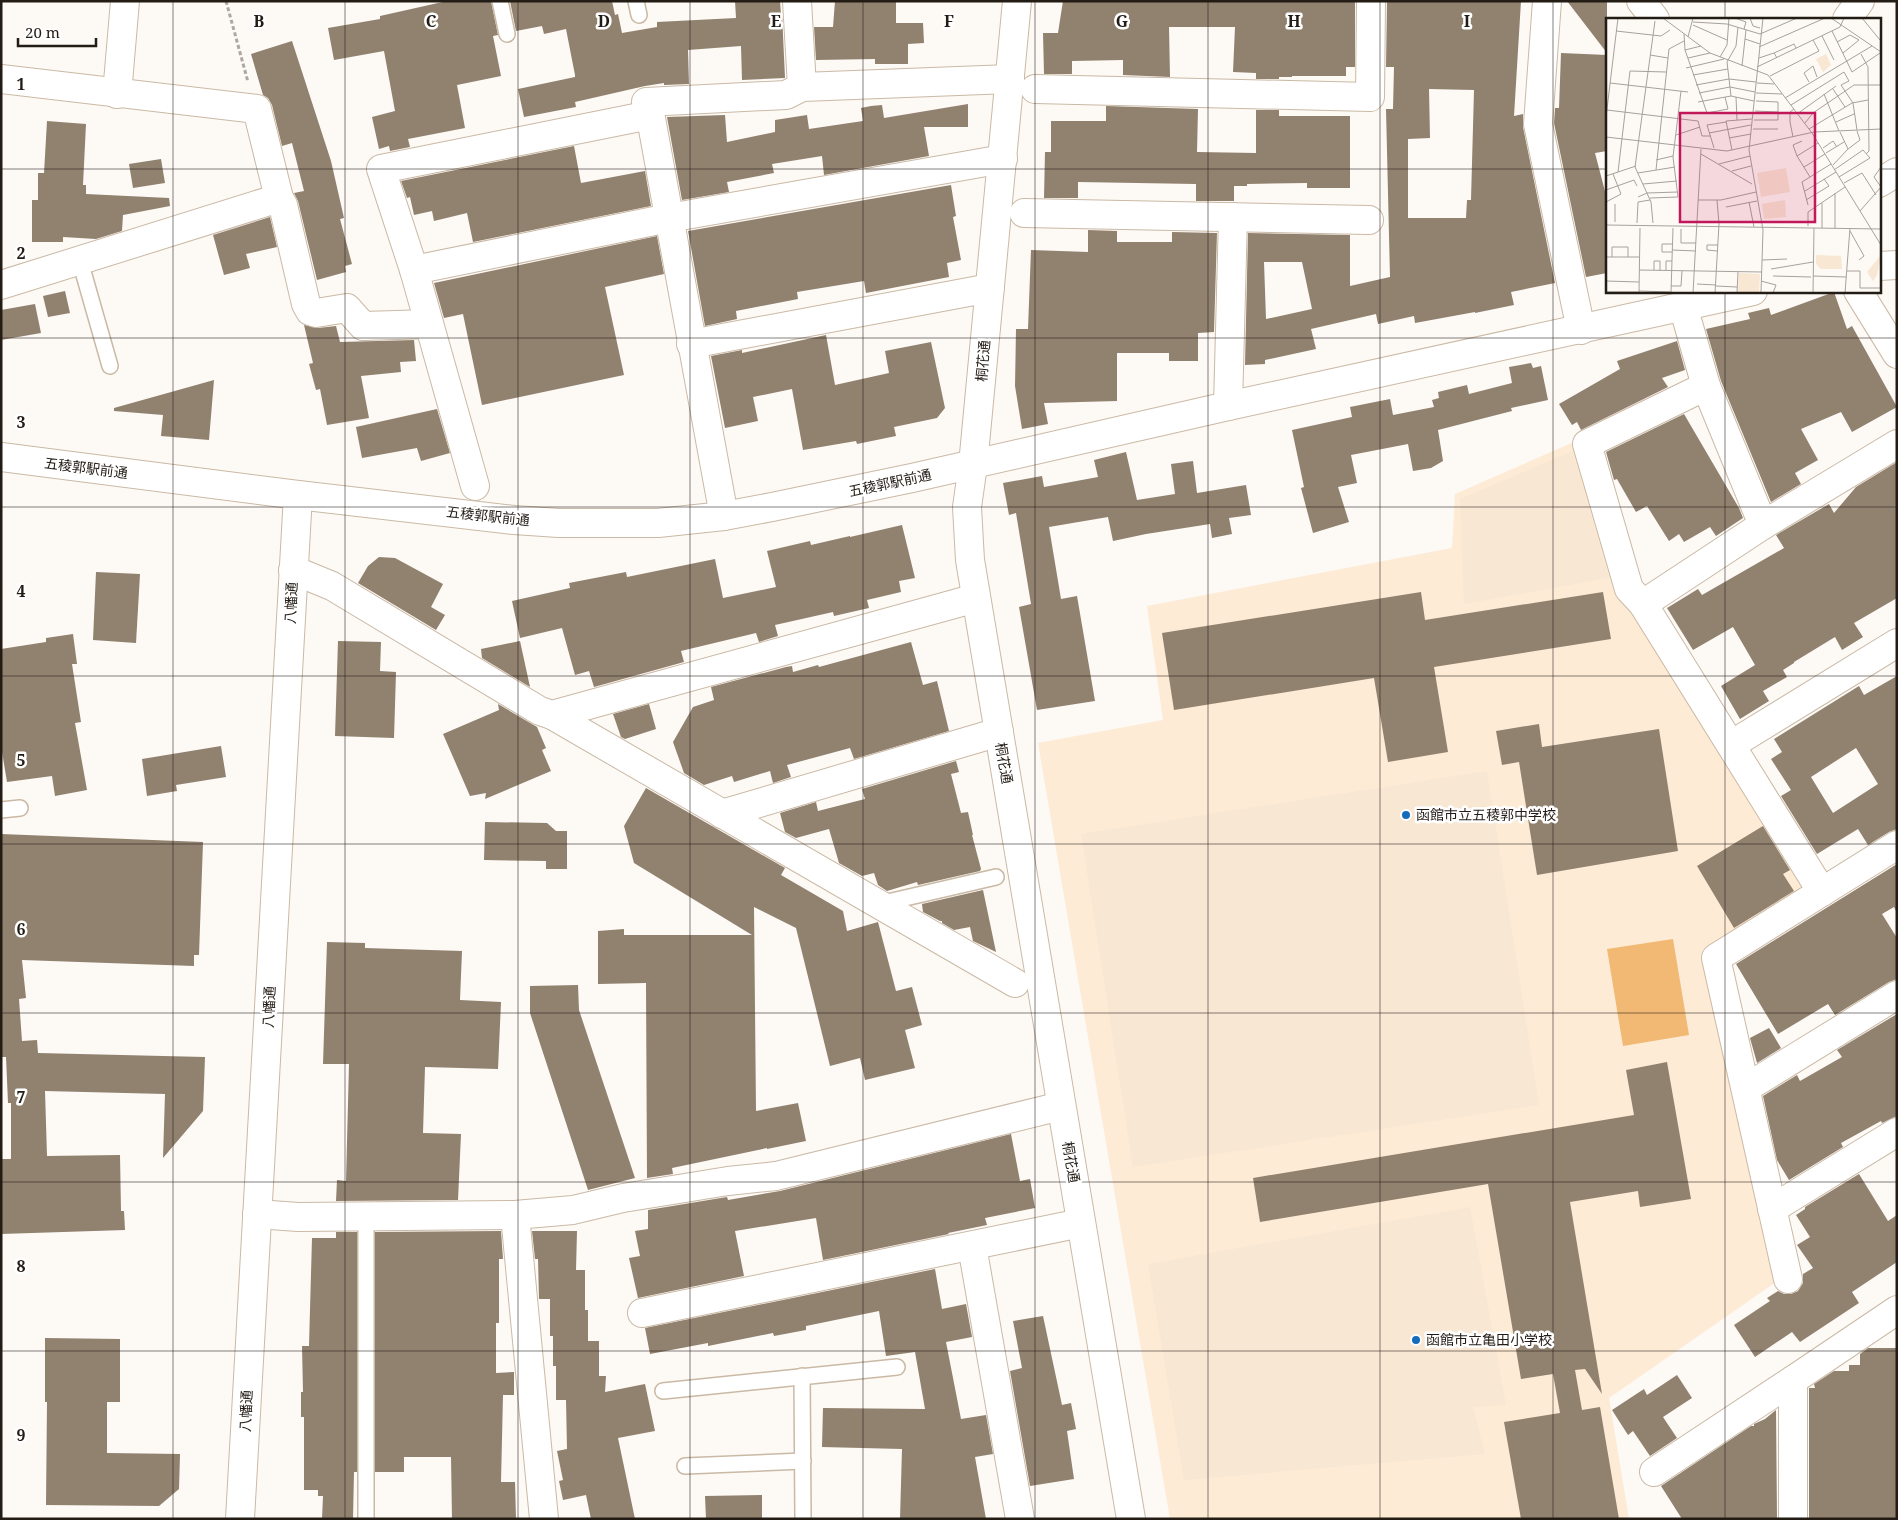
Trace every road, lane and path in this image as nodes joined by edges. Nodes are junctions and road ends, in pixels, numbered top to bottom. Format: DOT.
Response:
graph roads {
  1 [pos="125,1"];
  2 [pos="226,1"];
  3 [pos="500,1"];
  4 [pos="797,1"];
  5 [pos="1017,1"];
  6 [pos="1371,1"];
  7 [pos="1547,1"];
  8 [pos="1860,1"];
  9 [pos="1848,18"];
  10 [pos="507,34"];
  11 [pos="1,79"];
  12 [pos="1010,80"];
  13 [pos="802,87"];
  14 [pos="1035,89"];
  15 [pos="117,94"];
  16 [pos="648,106"];
  17 [pos="250,108"];
  18 [pos="1002,159"];
  19 [pos="1897,172"];
  20 [pos="1880,182"];
  21 [pos="279,198"];
  22 [pos="1024,213"];
  23 [pos="1233,217"];
  24 [pos="669,218"];
  25 [pos="1369,220"];
  26 [pos="80,261"];
  27 [pos="1897,265"];
  28 [pos="1880,266"];
  29 [pos="414,270"];
  30 [pos="1,285"];
  31 [pos="990,288"];
  32 [pos="1748,292"];
  33 [pos="1859,292"];
  34 [pos="1683,306"];
  35 [pos="429,324"];
  36 [pos="1580,330"];
  37 [pos="691,344"];
  38 [pos="1897,354"];
  39 [pos="110,366"];
  40 [pos="1706,386"];
  41 [pos="1228,406"];
  42 [pos="1897,444"];
  43 [pos="1,457"];
  44 [pos="974,465"];
  45 [pos="475,486"];
  46 [pos="298,495"];
  47 [pos="724,516"];
  48 [pos="1763,525"];
  49 [pos="293,570"];
  50 [pos="976,598"];
  51 [pos="1643,604"];
  52 [pos="1897,643"];
  53 [pos="552,715"];
  54 [pos="999,732"];
  55 [pos="1732,746"];
  56 [pos="20,808"];
  57 [pos="1,810"];
  58 [pos="722,814"];
  59 [pos="1897,845"];
  60 [pos="996,877"];
  61 [pos="1822,892"];
  62 [pos="879,904"];
  63 [pos="1015,983"];
  64 [pos="1897,995"];
  65 [pos="1746,1088"];
  66 [pos="1061,1106"];
  67 [pos="1897,1132"];
  68 [pos="1772,1209"];
  69 [pos="257,1214"];
  70 [pos="515,1215"];
  71 [pos="366,1217"];
  72 [pos="1081,1223"];
  73 [pos="972,1246"];
  74 [pos="1788,1278"];
  75 [pos="1897,1310"];
  76 [pos="642,1313"];
  77 [pos="897,1367"];
  78 [pos="802,1376"];
  79 [pos="1793,1380"];
  80 [pos="663,1391"];
  81 [pos="803,1461"];
  82 [pos="685,1466"];
  83 [pos="1654,1472"];
  84 [pos="240,1519"];
  85 [pos="366,1519"];
  86 [pos="544,1519"];
  87 [pos="803,1519"];
  88 [pos="1020,1519"];
  89 [pos="1131,1519"];
  90 [pos="1793,1519"];
  1 -- 15 [label="street"];
  2 -- 17 [label="path"];
  3 -- 10 [label="lane"];
  4 -- 13 [label="street"];
  5 -- 12 [label="street, 桐花通"];
  6 -- 14 [label="street"];
  7 -- 36 [label="street"];
  8 -- 9 [label="street"];
  11 -- 15 [label="street"];
  12 -- 13 [label="street"];
  12 -- 18 [label="street, 桐花通"];
  13 -- 16 [label="street"];
  15 -- 17 [label="street"];
  16 -- 24 [label="street"];
  16 -- 29 [label="street"];
  17 -- 21 [label="street"];
  18 -- 24 [label="street"];
  18 -- 31 [label="street, 桐花通"];
  19 -- 20 [label="street"];
  21 -- 26 [label="street"];
  21 -- 35 [label="street"];
  22 -- 23 [label="street"];
  23 -- 25 [label="street"];
  23 -- 41 [label="street"];
  24 -- 29 [label="street"];
  24 -- 37 [label="street"];
  26 -- 30 [label="street"];
  26 -- 39 [label="lane"];
  27 -- 28 [label="street"];
  29 -- 35 [label="street"];
  31 -- 37 [label="street"];
  31 -- 44 [label="street, 桐花通"];
  32 -- 34 [label="street, 五稜郭駅前通"];
  33 -- 38 [label="street"];
  34 -- 36 [label="street, 五稜郭駅前通"];
  34 -- 40 [label="street"];
  35 -- 45 [label="street"];
  36 -- 41 [label="street, 五稜郭駅前通"];
  37 -- 47 [label="street"];
  40 -- 48 [label="street"];
  40 -- 51 [label="street"];
  41 -- 44 [label="street, 五稜郭駅前通"];
  42 -- 48 [label="street"];
  43 -- 46 [label="street, 五稜郭駅前通"];
  44 -- 47 [label="street, 五稜郭駅前通"];
  44 -- 50 [label="street, 桐花通"];
  46 -- 47 [label="street, 五稜郭駅前通"];
  46 -- 49 [label="street, 八幡通"];
  48 -- 51 [label="street"];
  49 -- 53 [label="street"];
  49 -- 69 [label="street, 八幡通"];
  50 -- 53 [label="street"];
  50 -- 54 [label="street, 桐花通"];
  51 -- 55 [label="street"];
  52 -- 55 [label="street"];
  53 -- 58 [label="street"];
  54 -- 58 [label="street"];
  54 -- 66 [label="street, 桐花通"];
  55 -- 61 [label="street"];
  56 -- 57 [label="lane"];
  58 -- 62 [label="street"];
  59 -- 61 [label="street"];
  60 -- 62 [label="lane"];
  61 -- 65 [label="street"];
  62 -- 63 [label="street"];
  64 -- 65 [label="street"];
  65 -- 68 [label="street"];
  66 -- 70 [label="street"];
  66 -- 72 [label="street, 桐花通"];
  67 -- 68 [label="street"];
  68 -- 74 [label="street"];
  69 -- 71 [label="street"];
  69 -- 84 [label="street, 八幡通"];
  70 -- 71 [label="street"];
  70 -- 86 [label="street"];
  71 -- 85 [label="lane"];
  72 -- 73 [label="street"];
  72 -- 89 [label="street, 桐花通"];
  73 -- 76 [label="street"];
  73 -- 88 [label="street"];
  75 -- 79 [label="street"];
  77 -- 78 [label="lane"];
  78 -- 80 [label="lane"];
  78 -- 81 [label="lane"];
  79 -- 83 [label="street"];
  79 -- 90 [label="street"];
  81 -- 82 [label="lane"];
  81 -- 87 [label="lane"];
}
